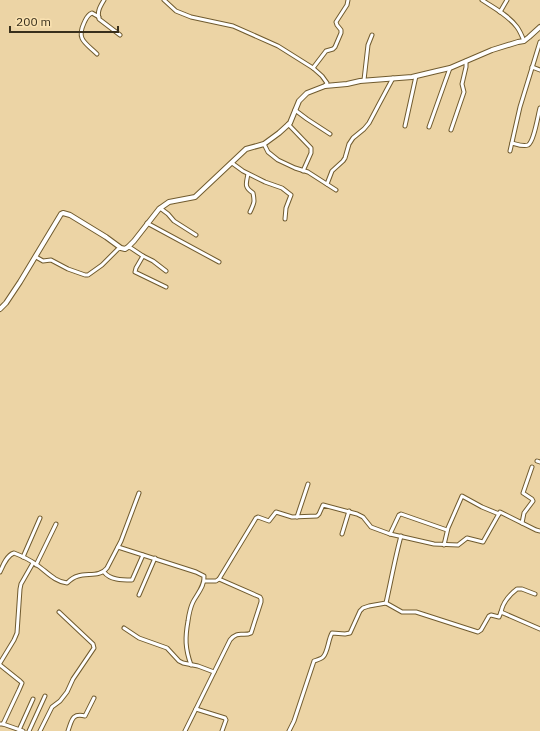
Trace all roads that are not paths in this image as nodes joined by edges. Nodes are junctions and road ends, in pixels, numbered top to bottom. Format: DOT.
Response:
graph roads {
  1 [pos="104,0"];
  2 [pos="164,0"];
  3 [pos="348,0"];
  4 [pos="482,0"];
  5 [pos="507,0"];
  6 [pos="500,12"];
  7 [pos="99,16"];
  8 [pos="540,27"];
  9 [pos="120,35"];
  10 [pos="372,35"];
  11 [pos="524,41"];
  12 [pos="540,42"];
  13 [pos="97,54"];
  14 [pos="466,61"];
  15 [pos="532,67"];
  16 [pos="313,68"];
  17 [pos="450,68"];
  18 [pos="540,70"];
  19 [pos="416,76"];
  20 [pos="393,78"];
  21 [pos="364,80"];
  22 [pos="325,86"];
  23 [pos="540,108"];
  24 [pos="295,110"];
  25 [pos="288,124"];
  26 [pos="405,126"];
  27 [pos="429,127"];
  28 [pos="451,130"];
  29 [pos="330,134"];
  30 [pos="512,143"];
  31 [pos="264,144"];
  32 [pos="510,151"];
  33 [pos="232,163"];
  34 [pos="303,171"];
  35 [pos="248,174"];
  36 [pos="327,184"];
  37 [pos="336,190"];
  38 [pos="160,208"];
  39 [pos="250,212"];
  40 [pos="285,219"];
  41 [pos="147,223"];
  42 [pos="196,235"];
  43 [pos="128,247"];
  44 [pos="121,248"];
  45 [pos="143,256"];
  46 [pos="36,257"];
  47 [pos="219,262"];
  48 [pos="166,271"];
  49 [pos="166,286"];
  50 [pos="0,309"];
  51 [pos="532,467"];
  52 [pos="308,484"];
  53 [pos="139,493"];
  54 [pos="349,511"];
  55 [pos="499,514"];
  56 [pos="297,517"];
  57 [pos="40,518"];
  58 [pos="522,523"];
  59 [pos="56,524"];
  60 [pos="447,530"];
  61 [pos="540,531"];
  62 [pos="342,534"];
  63 [pos="390,534"];
  64 [pos="401,536"];
  65 [pos="444,545"];
  66 [pos="118,547"];
  67 [pos="143,555"];
  68 [pos="23,557"];
  69 [pos="154,558"];
  70 [pos="35,564"];
  71 [pos="1,566"];
  72 [pos="0,572"];
  73 [pos="104,572"];
  74 [pos="219,579"];
  75 [pos="204,581"];
  76 [pos="535,594"];
  77 [pos="139,596"];
  78 [pos="386,603"];
  79 [pos="59,612"];
  80 [pos="501,612"];
  81 [pos="124,628"];
  82 [pos="540,629"];
  83 [pos="190,662"];
  84 [pos="0,664"];
  85 [pos="214,672"];
  86 [pos="45,696"];
  87 [pos="94,698"];
  88 [pos="34,699"];
  89 [pos="196,708"];
  90 [pos="1,724"];
  91 [pos="21,730"];
  92 [pos="29,731"];
  93 [pos="40,731"];
  94 [pos="68,731"];
  95 [pos="185,731"];
  96 [pos="222,731"];
  97 [pos="290,731"];
  1 -- 7 [label="street"];
  2 -- 16 [label="street"];
  3 -- 16 [label="street"];
  4 -- 6 [label="street"];
  5 -- 6 [label="street"];
  6 -- 11 [label="street"];
  7 -- 9 [label="street"];
  7 -- 13 [label="street"];
  8 -- 11 [label="street"];
  10 -- 21 [label="street"];
  11 -- 14 [label="street"];
  12 -- 15 [label="street"];
  14 -- 17 [label="street"];
  14 -- 28 [label="street"];
  15 -- 18 [label="street"];
  15 -- 30 [label="street"];
  16 -- 22 [label="street"];
  17 -- 19 [label="street"];
  17 -- 27 [label="street"];
  19 -- 20 [label="street"];
  19 -- 26 [label="street"];
  20 -- 21 [label="street"];
  20 -- 36 [label="street"];
  21 -- 22 [label="street"];
  22 -- 24 [label="street"];
  23 -- 30 [label="street"];
  24 -- 25 [label="street"];
  24 -- 29 [label="street"];
  25 -- 31 [label="street"];
  25 -- 34 [label="street"];
  30 -- 32 [label="street"];
  31 -- 33 [label="street"];
  31 -- 34 [label="street"];
  33 -- 35 [label="street"];
  33 -- 38 [label="street"];
  34 -- 36 [label="street"];
  35 -- 39 [label="street"];
  35 -- 40 [label="street"];
  36 -- 37 [label="street"];
  38 -- 41 [label="street"];
  38 -- 42 [label="street"];
  41 -- 43 [label="street"];
  41 -- 47 [label="street"];
  43 -- 44 [label="street"];
  43 -- 45 [label="street"];
  44 -- 46 [label="street"];
  44 -- 46 [label="street"];
  45 -- 48 [label="street"];
  45 -- 49 [label="street"];
  46 -- 50 [label="street"];
  51 -- 58 [label="street"];
  52 -- 56 [label="street"];
  53 -- 66 [label="street"];
  54 -- 56 [label="street"];
  54 -- 62 [label="street"];
  54 -- 63 [label="street"];
  55 -- 58 [label="street"];
  55 -- 60 [label="street"];
  55 -- 65 [label="street"];
  56 -- 74 [label="street"];
  57 -- 68 [label="street"];
  58 -- 61 [label="street"];
  59 -- 70 [label="street"];
  60 -- 63 [label="street"];
  60 -- 65 [label="street"];
  63 -- 64 [label="street"];
  64 -- 65 [label="street"];
  64 -- 78 [label="street"];
  66 -- 67 [label="street"];
  66 -- 73 [label="street"];
  67 -- 69 [label="street"];
  67 -- 73 [label="street"];
  68 -- 70 [label="street"];
  68 -- 71 [label="street"];
  69 -- 75 [label="street"];
  69 -- 77 [label="street"];
  70 -- 73 [label="street"];
  70 -- 84 [label="street"];
  71 -- 72 [label="street"];
  74 -- 75 [label="street"];
  74 -- 85 [label="street"];
  75 -- 83 [label="street"];
  76 -- 80 [label="street"];
  78 -- 80 [label="street"];
  78 -- 97 [label="street"];
  79 -- 93 [label="street"];
  80 -- 82 [label="street"];
  81 -- 83 [label="street"];
  83 -- 85 [label="street"];
  84 -- 90 [label="street"];
  85 -- 89 [label="street"];
  86 -- 92 [label="street"];
  87 -- 94 [label="street"];
  88 -- 91 [label="street"];
  89 -- 95 [label="street"];
  89 -- 96 [label="street"];
  90 -- 91 [label="street"];
}
